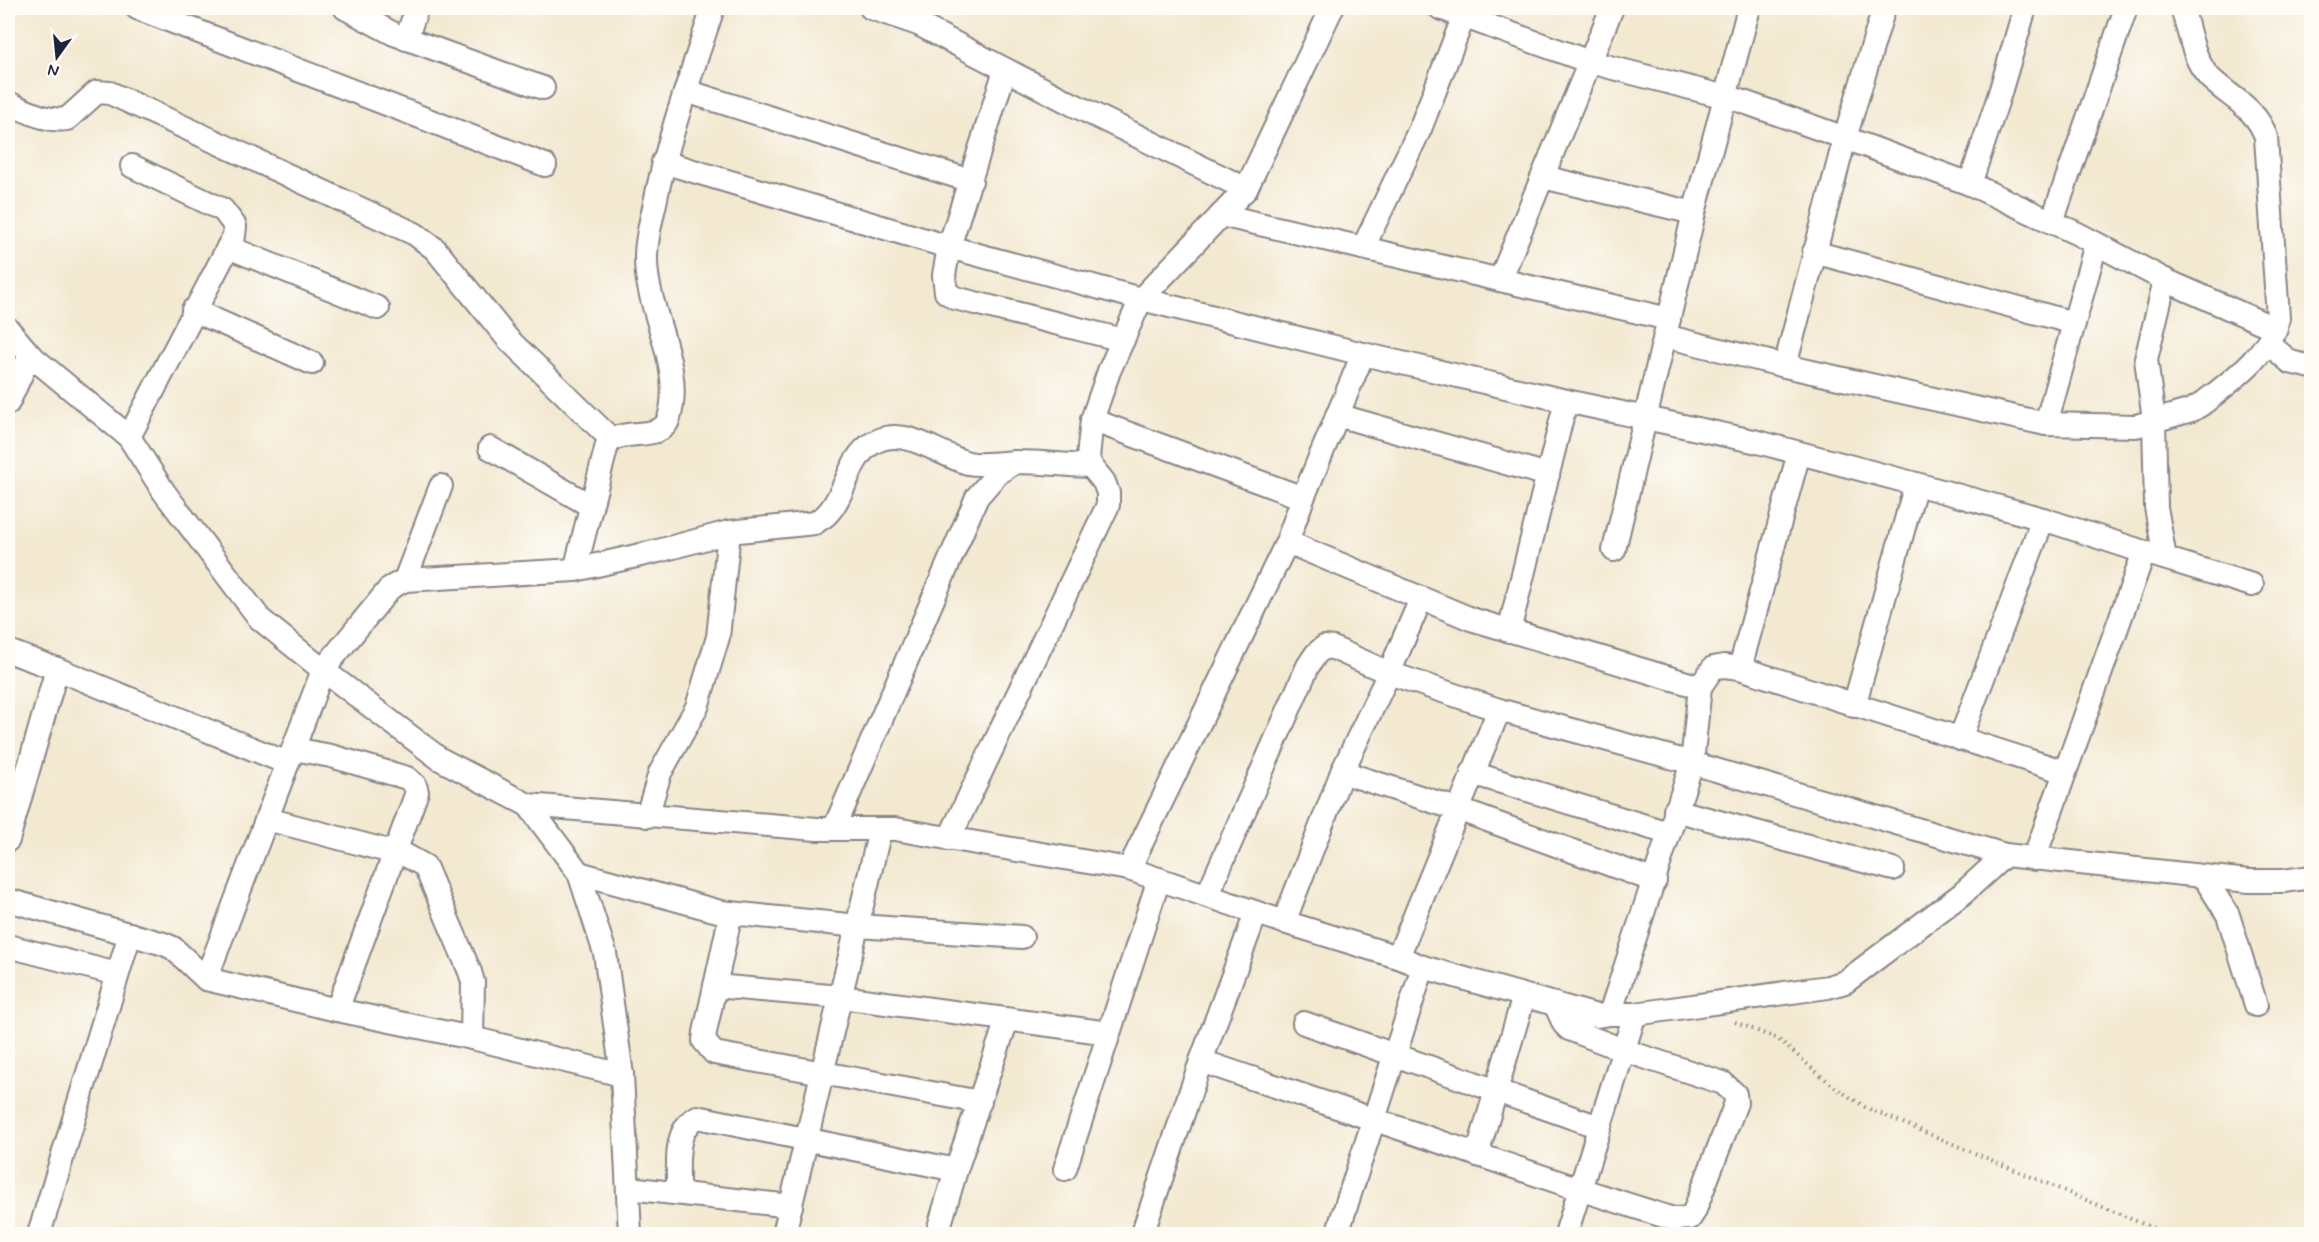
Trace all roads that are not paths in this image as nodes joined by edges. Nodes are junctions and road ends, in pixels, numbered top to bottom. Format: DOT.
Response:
graph roads {
  1 [pos="137,8"];
  2 [pos="345,8"];
  3 [pos="417,8"];
  4 [pos="713,8"];
  5 [pos="871,8"];
  6 [pos="1332,8"];
  7 [pos="1440,8"];
  8 [pos="1612,8"];
  9 [pos="1749,8"];
  10 [pos="1884,8"];
  11 [pos="2025,8"];
  12 [pos="2126,8"];
  13 [pos="2182,8"];
  14 [pos="1465,12"];
  15 [pos="406,39"];
  16 [pos="1590,62"];
  17 [pos="1005,70"];
  18 [pos="543,88"];
  19 [pos="686,90"];
  20 [pos="1725,97"];
  21 [pos="8,103"];
  22 [pos="1845,138"];
  23 [pos="663,162"];
  24 [pos="545,165"];
  25 [pos="132,166"];
  26 [pos="1543,177"];
  27 [pos="971,181"];
  28 [pos="1970,184"];
  29 [pos="1246,189"];
  30 [pos="1694,213"];
  31 [pos="1221,215"];
  32 [pos="2052,222"];
  33 [pos="2096,244"];
  34 [pos="228,247"];
  35 [pos="949,247"];
  36 [pos="1363,248"];
  37 [pos="1814,252"];
  38 [pos="1500,280"];
  39 [pos="2165,280"];
  40 [pos="1141,299"];
  41 [pos="378,308"];
  42 [pos="194,310"];
  43 [pos="2074,323"];
  44 [pos="1667,327"];
  45 [pos="8,329"];
  46 [pos="2272,336"];
  47 [pos="1123,340"];
  48 [pos="1363,354"];
  49 [pos="30,355"];
  50 [pos="312,363"];
  51 [pos="1785,366"];
  52 [pos="2312,367"];
  53 [pos="1566,401"];
  54 [pos="8,403"];
  55 [pos="1337,416"];
  56 [pos="1644,417"];
  57 [pos="1092,420"];
  58 [pos="2154,421"];
  59 [pos="2046,424"];
  60 [pos="129,437"];
  61 [pos="612,439"];
  62 [pos="490,448"];
  63 [pos="1799,453"];
  64 [pos="1015,462"];
  65 [pos="1091,466"];
  66 [pos="1548,475"];
  67 [pos="1916,484"];
  68 [pos="441,486"];
  69 [pos="1303,498"];
  70 [pos="591,506"];
  71 [pos="2043,519"];
  72 [pos="729,532"];
  73 [pos="1287,542"];
  74 [pos="1614,550"];
  75 [pos="2155,555"];
  76 [pos="575,570"];
  77 [pos="405,580"];
  78 [pos="2252,585"];
  79 [pos="1421,599"];
  80 [pos="1509,630"];
  81 [pos="8,651"];
  82 [pos="1740,668"];
  83 [pos="57,669"];
  84 [pos="322,670"];
  85 [pos="1389,673"];
  86 [pos="1700,687"];
  87 [pos="1854,706"];
  88 [pos="1499,710"];
  89 [pos="1960,739"];
  90 [pos="291,756"];
  91 [pos="1692,763"];
  92 [pos="1342,771"];
  93 [pos="2065,772"];
  94 [pos="1472,773"];
  95 [pos="528,805"];
  96 [pos="1457,809"];
  97 [pos="1675,810"];
  98 [pos="647,816"];
  99 [pos="267,819"];
  100 [pos="834,829"];
  101 [pos="880,830"];
  102 [pos="1668,833"];
  103 [pos="8,837"];
  104 [pos="949,839"];
  105 [pos="395,854"];
  106 [pos="2005,855"];
  107 [pos="2034,859"];
  108 [pos="1893,868"];
  109 [pos="1129,869"];
  110 [pos="579,873"];
  111 [pos="2205,877"];
  112 [pos="2312,877"];
  113 [pos="1159,879"];
  114 [pos="1655,881"];
  115 [pos="1207,896"];
  116 [pos="8,900"];
  117 [pos="732,913"];
  118 [pos="1256,913"];
  119 [pos="1284,922"];
  120 [pos="858,926"];
  121 [pos="130,934"];
  122 [pos="1022,937"];
  123 [pos="8,946"];
  124 [pos="1398,957"];
  125 [pos="1423,968"];
  126 [pos="117,974"];
  127 [pos="206,979"];
  128 [pos="715,986"];
  129 [pos="1524,996"];
  130 [pos="841,997"];
  131 [pos="1555,1004"];
  132 [pos="2256,1005"];
  133 [pos="337,1010"];
  134 [pos="1610,1014"];
  135 [pos="1635,1014"];
  136 [pos="1007,1020"];
  137 [pos="1304,1023"];
  138 [pos="1109,1033"];
  139 [pos="472,1038"];
  140 [pos="1623,1050"];
  141 [pos="1395,1056"];
  142 [pos="1201,1061"];
  143 [pos="822,1074"];
  144 [pos="622,1075"];
  145 [pos="1495,1090"];
  146 [pos="980,1102"];
  147 [pos="1374,1120"];
  148 [pos="1599,1127"];
  149 [pos="807,1141"];
  150 [pos="1477,1155"];
  151 [pos="956,1170"];
  152 [pos="1065,1170"];
  153 [pos="628,1188"];
  154 [pos="1579,1189"];
  155 [pos="678,1193"];
  156 [pos="791,1206"];
  157 [pos="1145,1226"];
  158 [pos="39,1234"];
  159 [pos="630,1234"];
  160 [pos="784,1234"];
  161 [pos="937,1234"];
  162 [pos="1337,1234"];
  163 [pos="1566,1234"];
  1 -- 24 [label="street"];
  2 -- 15 [label="street"];
  3 -- 15 [label="street"];
  4 -- 19 [label="street"];
  5 -- 17 [label="street"];
  6 -- 29 [label="street"];
  7 -- 14 [label="street"];
  8 -- 16 [label="street"];
  9 -- 20 [label="street"];
  10 -- 22 [label="street"];
  11 -- 28 [label="street"];
  12 -- 32 [label="street"];
  13 -- 46 [label="street"];
  14 -- 16 [label="street"];
  14 -- 36 [label="street"];
  15 -- 18 [label="street"];
  16 -- 20 [label="street"];
  16 -- 26 [label="street"];
  17 -- 27 [label="street"];
  17 -- 29 [label="street"];
  19 -- 23 [label="street"];
  19 -- 27 [label="street"];
  20 -- 22 [label="street"];
  20 -- 30 [label="street"];
  21 -- 61 [label="street"];
  22 -- 28 [label="street"];
  22 -- 37 [label="street"];
  23 -- 35 [label="street"];
  23 -- 61 [label="street"];
  25 -- 34 [label="street"];
  26 -- 30 [label="street"];
  26 -- 38 [label="street"];
  27 -- 35 [label="street"];
  28 -- 32 [label="street"];
  29 -- 31 [label="street"];
  30 -- 44 [label="street"];
  31 -- 36 [label="street"];
  31 -- 40 [label="street"];
  32 -- 33 [label="street"];
  33 -- 39 [label="street"];
  33 -- 43 [label="street"];
  34 -- 41 [label="street"];
  34 -- 42 [label="street"];
  35 -- 40 [label="street"];
  35 -- 47 [label="street"];
  36 -- 38 [label="street"];
  37 -- 43 [label="street"];
  37 -- 51 [label="street"];
  38 -- 44 [label="street"];
  39 -- 46 [label="street"];
  39 -- 58 [label="street"];
  40 -- 47 [label="street"];
  40 -- 48 [label="street"];
  42 -- 50 [label="street"];
  42 -- 60 [label="street"];
  43 -- 59 [label="street"];
  44 -- 51 [label="street"];
  44 -- 56 [label="street"];
  45 -- 49 [label="street"];
  46 -- 52 [label="street"];
  46 -- 58 [label="street"];
  47 -- 57 [label="street"];
  48 -- 53 [label="street"];
  48 -- 55 [label="street"];
  49 -- 54 [label="street"];
  49 -- 60 [label="street"];
  51 -- 59 [label="street"];
  53 -- 56 [label="street"];
  53 -- 66 [label="street"];
  55 -- 66 [label="street"];
  55 -- 69 [label="street"];
  56 -- 63 [label="street"];
  56 -- 74 [label="street"];
  57 -- 65 [label="street"];
  57 -- 69 [label="street"];
  58 -- 59 [label="street"];
  58 -- 75 [label="street"];
  60 -- 84 [label="street"];
  61 -- 70 [label="street"];
  62 -- 70 [label="street"];
  63 -- 67 [label="street"];
  63 -- 82 [label="street"];
  64 -- 65 [label="street"];
  64 -- 72 [label="street"];
  64 -- 100 [label="street"];
  65 -- 104 [label="street"];
  66 -- 80 [label="street"];
  67 -- 71 [label="street"];
  67 -- 87 [label="street"];
  68 -- 77 [label="street"];
  69 -- 73 [label="street"];
  70 -- 76 [label="street"];
  71 -- 75 [label="street"];
  71 -- 89 [label="street"];
  72 -- 76 [label="street"];
  72 -- 98 [label="street"];
  73 -- 79 [label="street"];
  73 -- 109 [label="street"];
  75 -- 78 [label="street"];
  75 -- 93 [label="street"];
  76 -- 77 [label="street"];
  77 -- 84 [label="street"];
  79 -- 80 [label="street"];
  79 -- 85 [label="street"];
  80 -- 86 [label="street"];
  81 -- 83 [label="street"];
  82 -- 86 [label="street"];
  82 -- 87 [label="street"];
  83 -- 90 [label="street"];
  83 -- 103 [label="street"];
  84 -- 90 [label="street"];
  84 -- 95 [label="street"];
  85 -- 88 [label="street"];
  85 -- 92 [label="street"];
  85 -- 115 [label="street"];
  86 -- 91 [label="street"];
  87 -- 89 [label="street"];
  88 -- 91 [label="street"];
  88 -- 94 [label="street"];
  89 -- 93 [label="street"];
  90 -- 99 [label="street"];
  90 -- 105 [label="street"];
  91 -- 97 [label="street"];
  91 -- 106 [label="street"];
  92 -- 96 [label="street"];
  92 -- 119 [label="street"];
  93 -- 107 [label="street"];
  94 -- 96 [label="street"];
  94 -- 102 [label="street"];
  95 -- 98 [label="street"];
  95 -- 110 [label="street"];
  96 -- 114 [label="street"];
  96 -- 124 [label="street"];
  97 -- 102 [label="street"];
  97 -- 108 [label="street"];
  98 -- 100 [label="street"];
  99 -- 105 [label="street"];
  99 -- 127 [label="street"];
  100 -- 101 [label="street"];
  101 -- 104 [label="street"];
  101 -- 120 [label="street"];
  102 -- 114 [label="street"];
  104 -- 109 [label="street"];
  105 -- 133 [label="street"];
  105 -- 139 [label="street"];
  106 -- 107 [label="street"];
  106 -- 135 [label="street"];
  107 -- 111 [label="street"];
  109 -- 113 [label="street"];
  110 -- 117 [label="street"];
  110 -- 144 [label="street"];
  111 -- 112 [label="street"];
  111 -- 132 [label="street"];
  113 -- 115 [label="street"];
  113 -- 138 [label="street"];
  114 -- 134 [label="street"];
  115 -- 118 [label="street"];
  116 -- 121 [label="street"];
  117 -- 120 [label="street"];
  117 -- 128 [label="street"];
  118 -- 119 [label="street"];
  118 -- 142 [label="street"];
  119 -- 124 [label="street"];
  120 -- 122 [label="street"];
  120 -- 130 [label="street"];
  121 -- 126 [label="street"];
  121 -- 127 [label="street"];
  123 -- 126 [label="street"];
  124 -- 125 [label="street"];
  125 -- 129 [label="street"];
  125 -- 141 [label="street"];
  126 -- 158 [label="street"];
  127 -- 133 [label="street"];
  128 -- 130 [label="street"];
  128 -- 143 [label="street"];
  129 -- 131 [label="street"];
  129 -- 145 [label="street"];
  130 -- 136 [label="street"];
  130 -- 143 [label="street"];
  131 -- 134 [label="street"];
  131 -- 140 [label="street"];
  133 -- 139 [label="street"];
  134 -- 135 [label="street"];
  135 -- 140 [label="street"];
  136 -- 138 [label="street"];
  136 -- 146 [label="street"];
  137 -- 141 [label="street"];
  138 -- 152 [label="street"];
  139 -- 144 [label="street"];
  140 -- 148 [label="street"];
  140 -- 154 [label="street"];
  141 -- 145 [label="street"];
  141 -- 147 [label="street"];
  142 -- 147 [label="street"];
  142 -- 157 [label="street"];
  143 -- 146 [label="street"];
  143 -- 149 [label="street"];
  144 -- 153 [label="street"];
  145 -- 148 [label="street"];
  145 -- 150 [label="street"];
  146 -- 151 [label="street"];
  147 -- 150 [label="street"];
  147 -- 162 [label="street"];
  148 -- 154 [label="street"];
  149 -- 151 [label="street"];
  149 -- 155 [label="street"];
  149 -- 156 [label="street"];
  150 -- 154 [label="street"];
  151 -- 161 [label="street"];
  153 -- 155 [label="street"];
  153 -- 159 [label="street"];
  154 -- 163 [label="street"];
  155 -- 156 [label="street"];
  156 -- 160 [label="street"];
}
